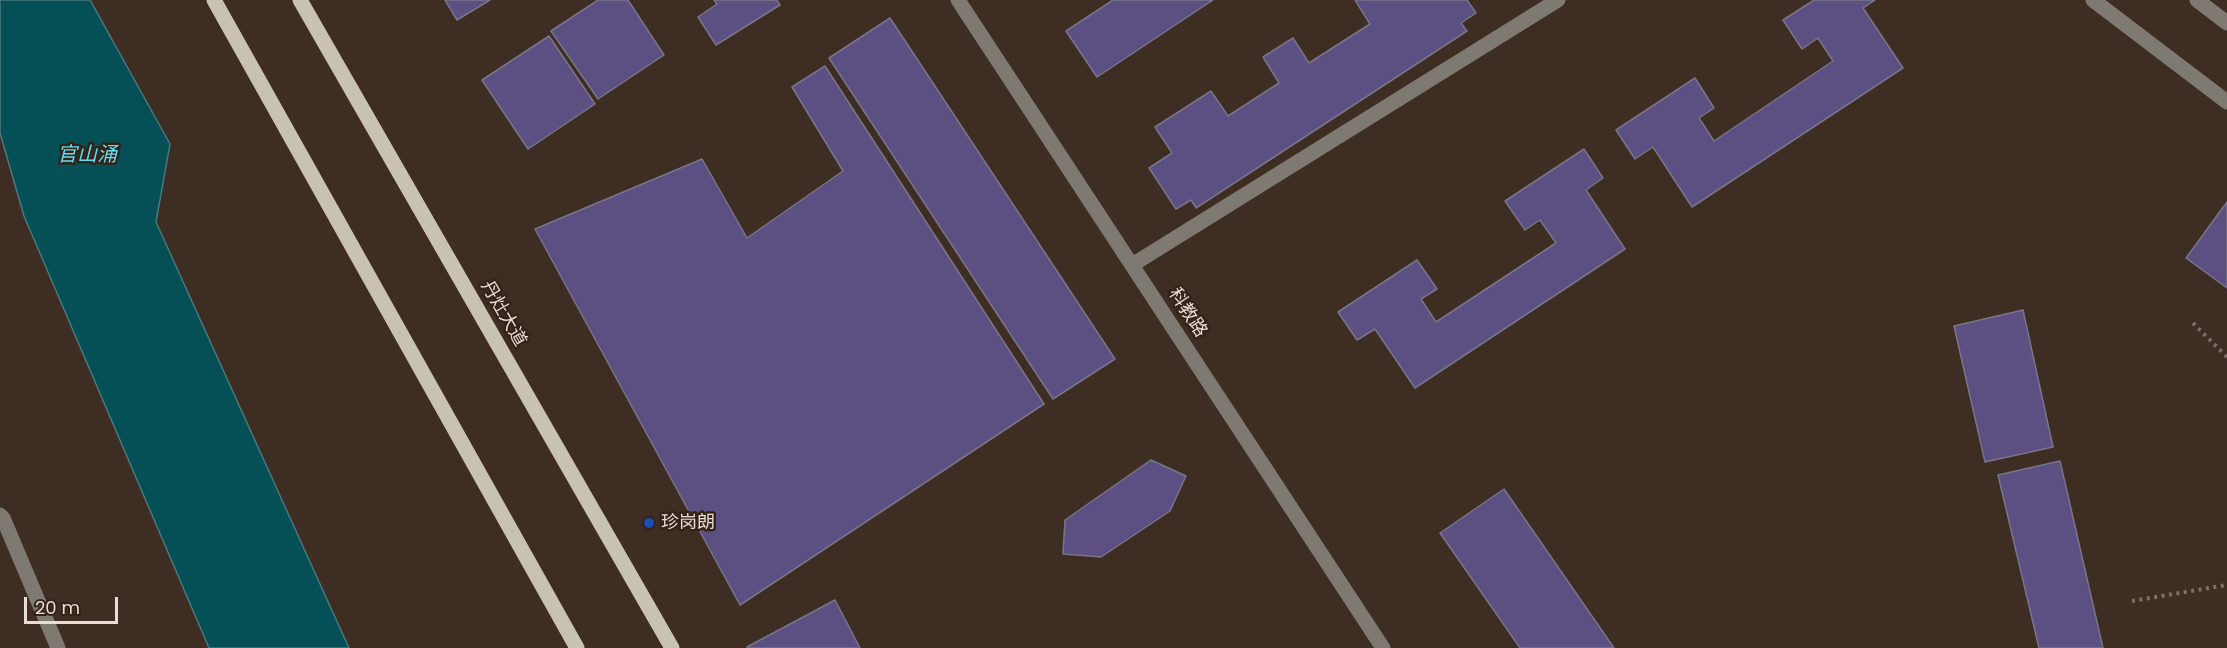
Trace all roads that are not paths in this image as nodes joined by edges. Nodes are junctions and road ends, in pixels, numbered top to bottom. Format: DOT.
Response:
graph roads {
  1 [pos="214,0"];
  2 [pos="300,0"];
  3 [pos="958,0"];
  4 [pos="1558,0"];
  5 [pos="2093,0"];
  6 [pos="2197,0"];
  7 [pos="2227,23"];
  8 [pos="2227,102"];
  9 [pos="1132,265"];
  10 [pos="0,515"];
  11 [pos="58,648"];
  12 [pos="577,648"];
  13 [pos="672,648"];
  14 [pos="1383,648"];
  1 -- 12 [label="main road"];
  2 -- 13 [label="main road, 丹灶大道"];
  3 -- 9 [label="street, 科教路"];
  4 -- 9 [label="street"];
  5 -- 8 [label="street"];
  6 -- 7 [label="street"];
  9 -- 14 [label="street, 科教路"];
  10 -- 11 [label="street"];
}
